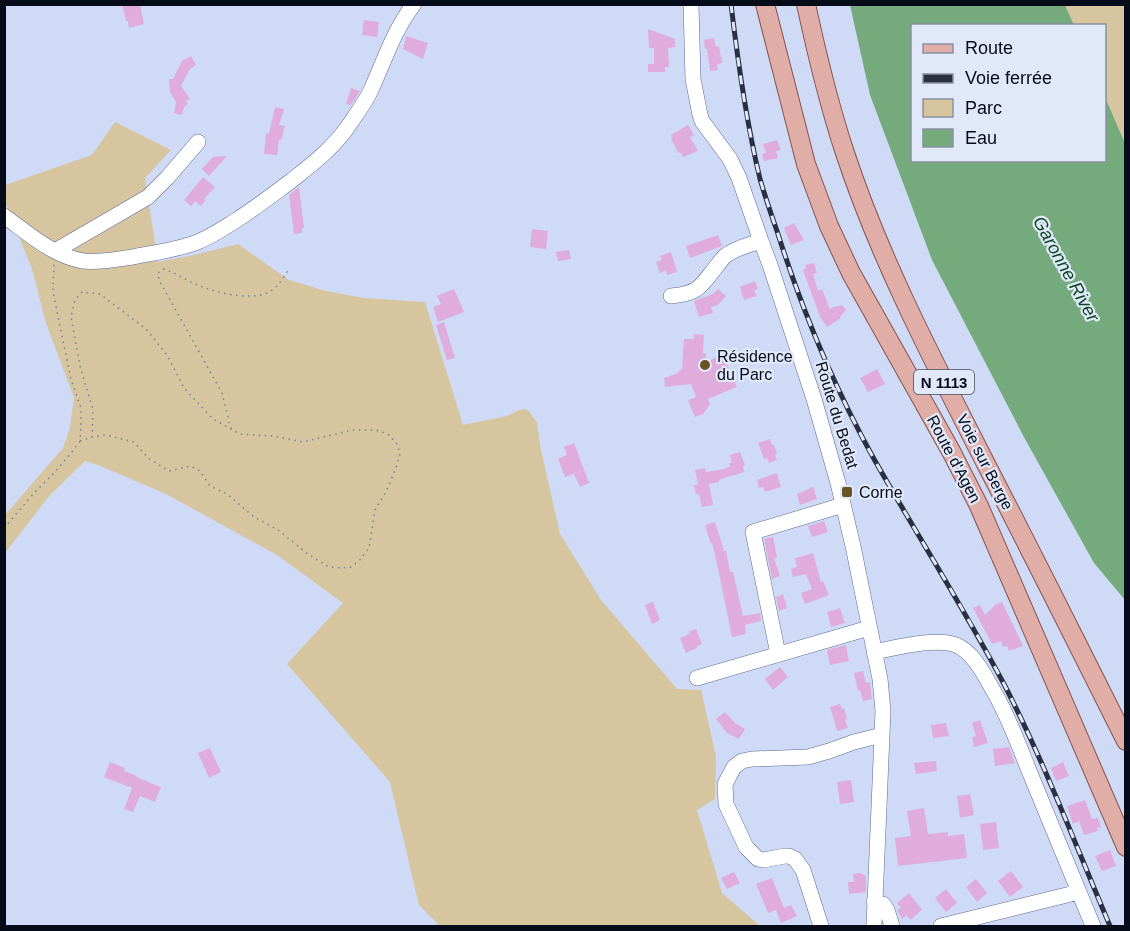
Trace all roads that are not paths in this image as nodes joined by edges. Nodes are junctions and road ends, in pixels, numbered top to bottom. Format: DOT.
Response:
graph roads {
  1 [pos="414,4"];
  2 [pos="691,4"];
  3 [pos="765,4"];
  4 [pos="806,4"];
  5 [pos="198,142"];
  6 [pos="4,216"];
  7 [pos="761,242"];
  8 [pos="58,252"];
  9 [pos="671,296"];
  10 [pos="843,505"];
  11 [pos="869,628"];
  12 [pos="874,652"];
  13 [pos="778,654"];
  14 [pos="697,678"];
  15 [pos="882,735"];
  16 [pos="1125,741"];
  17 [pos="1125,847"];
  18 [pos="1078,891"];
  19 [pos="874,902"];
  20 [pos="821,927"];
  21 [pos="874,927"];
  22 [pos="892,927"];
  23 [pos="941,927"];
  24 [pos="1093,927"];
  1 -- 8 [label="street"];
  2 -- 7 [label="street, Route du Bedat"];
  3 -- 17 [label="main road, Route d'Agen"];
  4 -- 16 [label="main road, Voie sur Berge / N 1113"];
  5 -- 8 [label="street"];
  6 -- 8 [label="street"];
  7 -- 9 [label="street"];
  7 -- 10 [label="street, Route du Bedat"];
  10 -- 11 [label="street, Route du Bedat"];
  10 -- 13 [label="street"];
  11 -- 12 [label="street, Route du Bedat"];
  11 -- 13 [label="street"];
  12 -- 15 [label="street, Route du Bedat"];
  12 -- 18 [label="street"];
  13 -- 14 [label="street"];
  15 -- 19 [label="street, Route du Bedat"];
  15 -- 20 [label="street"];
  18 -- 23 [label="street"];
  18 -- 24 [label="street"];
  19 -- 21 [label="street, Route du Bedat"];
  19 -- 22 [label="street"];
}
